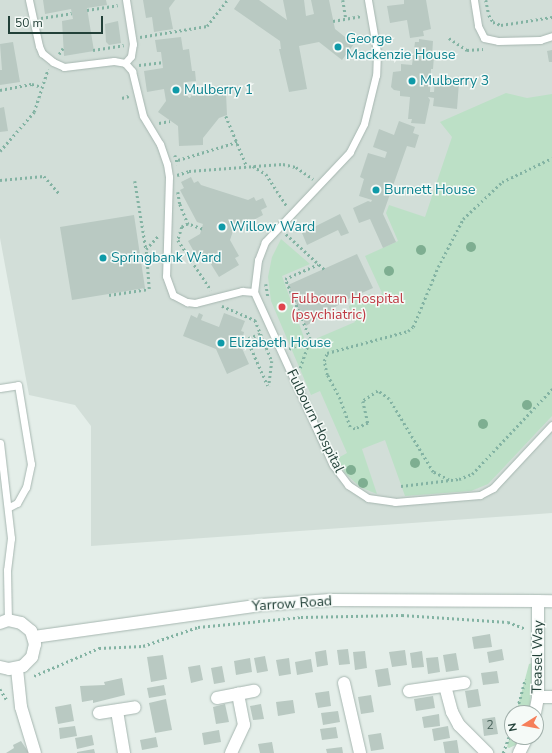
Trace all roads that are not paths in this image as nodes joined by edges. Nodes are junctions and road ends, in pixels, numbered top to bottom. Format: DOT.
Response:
graph roads {
  1 [pos="29,0"];
  2 [pos="368,0"];
  3 [pos="474,0"];
  4 [pos="126,2"];
  5 [pos="552,36"];
  6 [pos="127,60"];
  7 [pos="254,292"];
  8 [pos="0,388"];
  9 [pos="552,425"];
  10 [pos="0,443"];
  11 [pos="9,507"];
  12 [pos="538,601"];
  13 [pos="552,601"];
  14 [pos="4,622"];
  15 [pos="34,637"];
  16 [pos="0,667"];
  17 [pos="17,669"];
  18 [pos="344,683"];
  19 [pos="464,683"];
  20 [pos="445,686"];
  21 [pos="254,691"];
  22 [pos="409,691"];
  23 [pos="238,694"];
  24 [pos="538,697"];
  25 [pos="552,697"];
  26 [pos="217,698"];
  27 [pos="536,705"];
  28 [pos="135,707"];
  29 [pos="117,711"];
  30 [pos="99,713"];
  31 [pos="35,753"];
  32 [pos="124,753"];
  33 [pos="231,753"];
  34 [pos="360,753"];
  35 [pos="487,753"];
  1 -- 6 [label="lane"];
  2 -- 7 [label="lane"];
  3 -- 5 [label="lane"];
  4 -- 6 [label="lane"];
  6 -- 7 [label="lane"];
  7 -- 9 [label="lane, Fulbourn Hospital"];
  8 -- 11 [label="lane"];
  10 -- 11 [label="lane"];
  11 -- 14 [label="lane"];
  12 -- 13 [label="street, Yarrow Road"];
  12 -- 15 [label="street, Yarrow Road"];
  12 -- 24 [label="street, Teasel Way"];
  14 -- 15 [label="street"];
  15 -- 17 [label="street"];
  16 -- 17 [label="street"];
  17 -- 31 [label="street"];
  18 -- 34 [label="street"];
  19 -- 20 [label="street"];
  20 -- 22 [label="street"];
  20 -- 35 [label="street"];
  21 -- 23 [label="street"];
  23 -- 26 [label="street"];
  23 -- 33 [label="street"];
  24 -- 25 [label="street"];
  24 -- 27 [label="street, Teasel Way"];
  28 -- 29 [label="street"];
  29 -- 30 [label="street"];
  29 -- 32 [label="street"];
}
